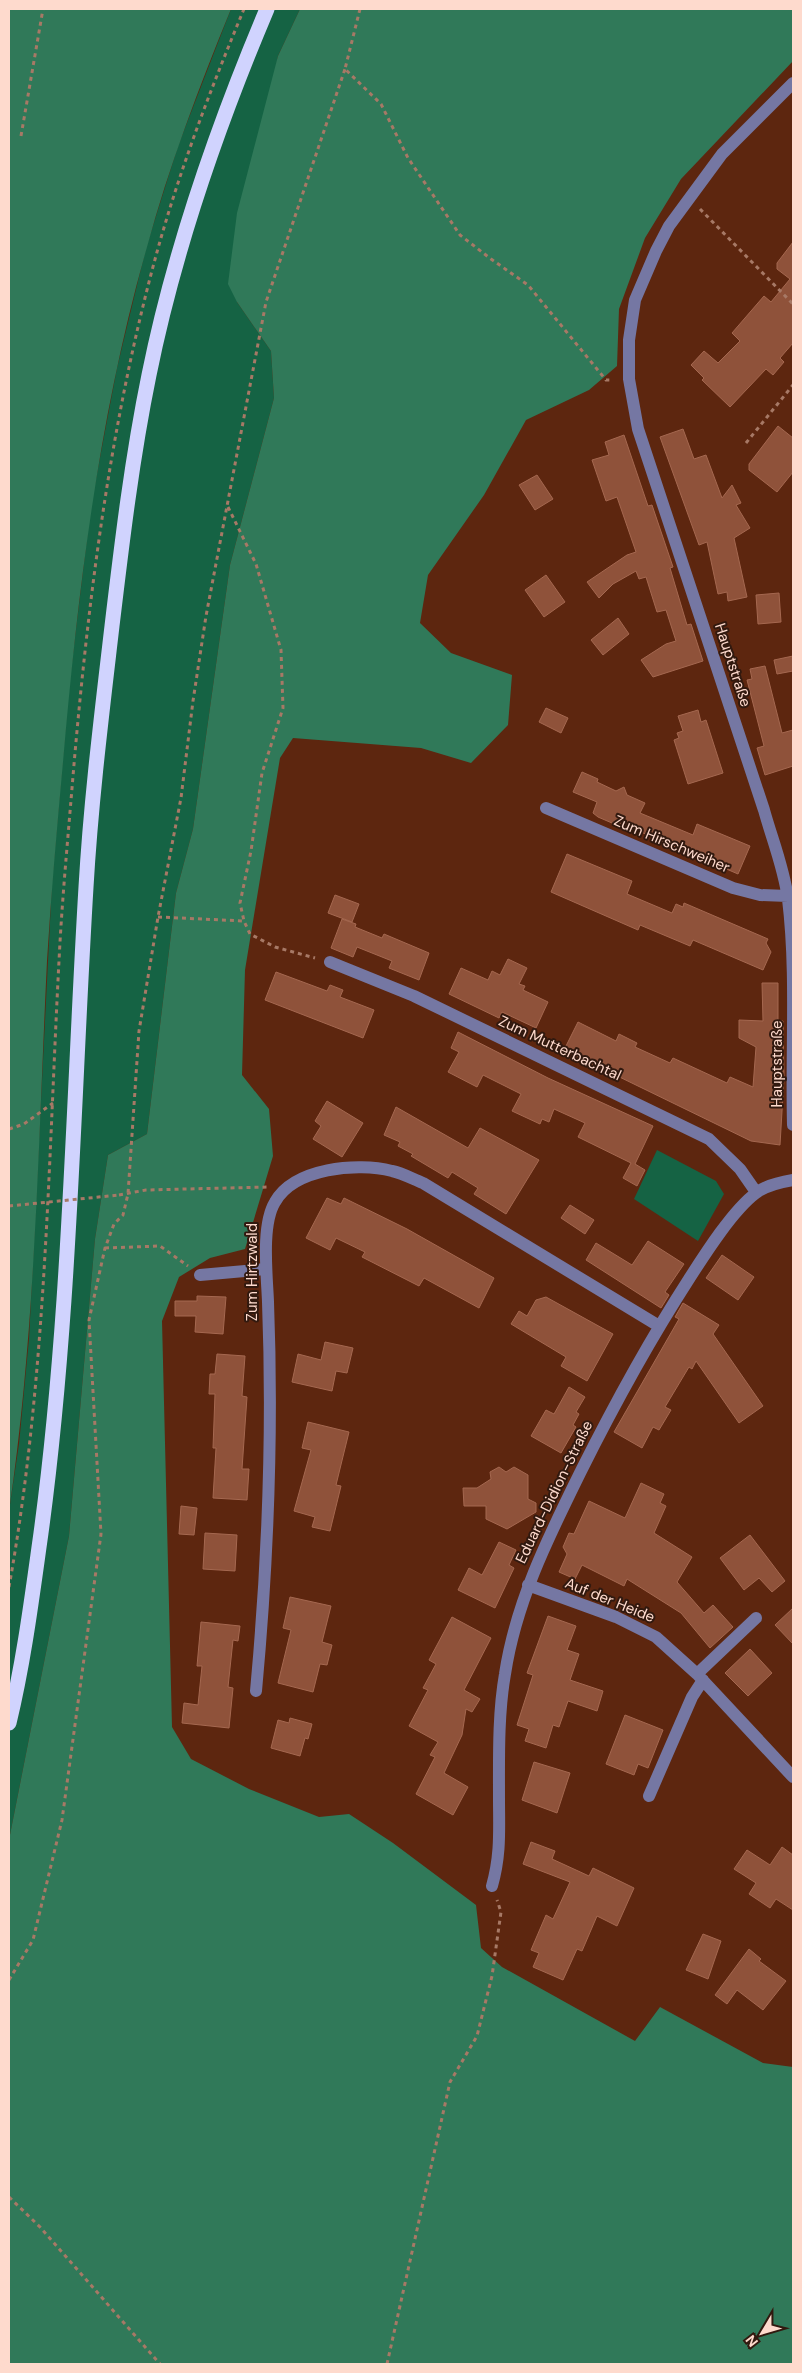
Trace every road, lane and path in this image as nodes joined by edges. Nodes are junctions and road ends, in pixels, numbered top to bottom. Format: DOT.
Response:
graph roads {
  1 [pos="43,9"];
  2 [pos="267,9"];
  3 [pos="360,9"];
  4 [pos="345,69"];
  5 [pos="793,83"];
  6 [pos="21,136"];
  7 [pos="703,212"];
  8 [pos="793,304"];
  9 [pos="629,379"];
  10 [pos="793,385"];
  11 [pos="746,443"];
  12 [pos="228,508"];
  13 [pos="546,808"];
  14 [pos="788,896"];
  15 [pos="158,917"];
  16 [pos="244,921"];
  17 [pos="330,962"];
  18 [pos="793,985"];
  19 [pos="53,1103"];
  20 [pos="793,1125"];
  21 [pos="9,1129"];
  22 [pos="793,1180"];
  23 [pos="284,1188"];
  24 [pos="756,1192"];
  25 [pos="128,1194"];
  26 [pos="9,1206"];
  27 [pos="105,1248"];
  28 [pos="266,1270"];
  29 [pos="200,1274"];
  30 [pos="659,1326"];
  31 [pos="528,1585"];
  32 [pos="756,1618"];
  33 [pos="700,1677"];
  34 [pos="256,1691"];
  35 [pos="9,1723"];
  36 [pos="793,1777"];
  37 [pos="649,1796"];
  38 [pos="492,1886"];
  39 [pos="9,1980"];
  40 [pos="9,2198"];
  41 [pos="160,2364"];
  42 [pos="386,2364"];
  1 -- 6 [label="path"];
  2 -- 35 [label="highway"];
  3 -- 4 [label="path"];
  4 -- 9 [label="path"];
  4 -- 12 [label="path"];
  5 -- 9 [label="street, Hauptstraße"];
  7 -- 8 [label="path"];
  9 -- 14 [label="street, Hauptstraße"];
  10 -- 11 [label="path"];
  12 -- 15 [label="path"];
  12 -- 16 [label="path"];
  13 -- 14 [label="street, Zum Hirschweiher"];
  14 -- 18 [label="street, Hauptstraße"];
  15 -- 16 [label="path"];
  15 -- 25 [label="path"];
  16 -- 17 [label="path"];
  17 -- 24 [label="street, Zum Mutterbachtal"];
  18 -- 20 [label="street, Hauptstraße"];
  19 -- 21 [label="path"];
  22 -- 24 [label="street, Eduard-Didion-Straße"];
  23 -- 25 [label="path"];
  23 -- 28 [label="street, Zum Hirtzwald"];
  23 -- 30 [label="street"];
  24 -- 30 [label="street, Eduard-Didion-Straße"];
  25 -- 26 [label="path, bridge"];
  25 -- 27 [label="path"];
  27 -- 29 [label="path"];
  27 -- 39 [label="path"];
  28 -- 29 [label="street"];
  28 -- 34 [label="street, Zum Hirtzwald"];
  30 -- 31 [label="street, Eduard-Didion-Straße"];
  31 -- 33 [label="street, Auf der Heide"];
  31 -- 38 [label="street, Eduard-Didion-Straße"];
  32 -- 33 [label="street"];
  33 -- 36 [label="street, Auf der Heide"];
  33 -- 37 [label="street"];
  38 -- 42 [label="path"];
  40 -- 41 [label="path"];
}
